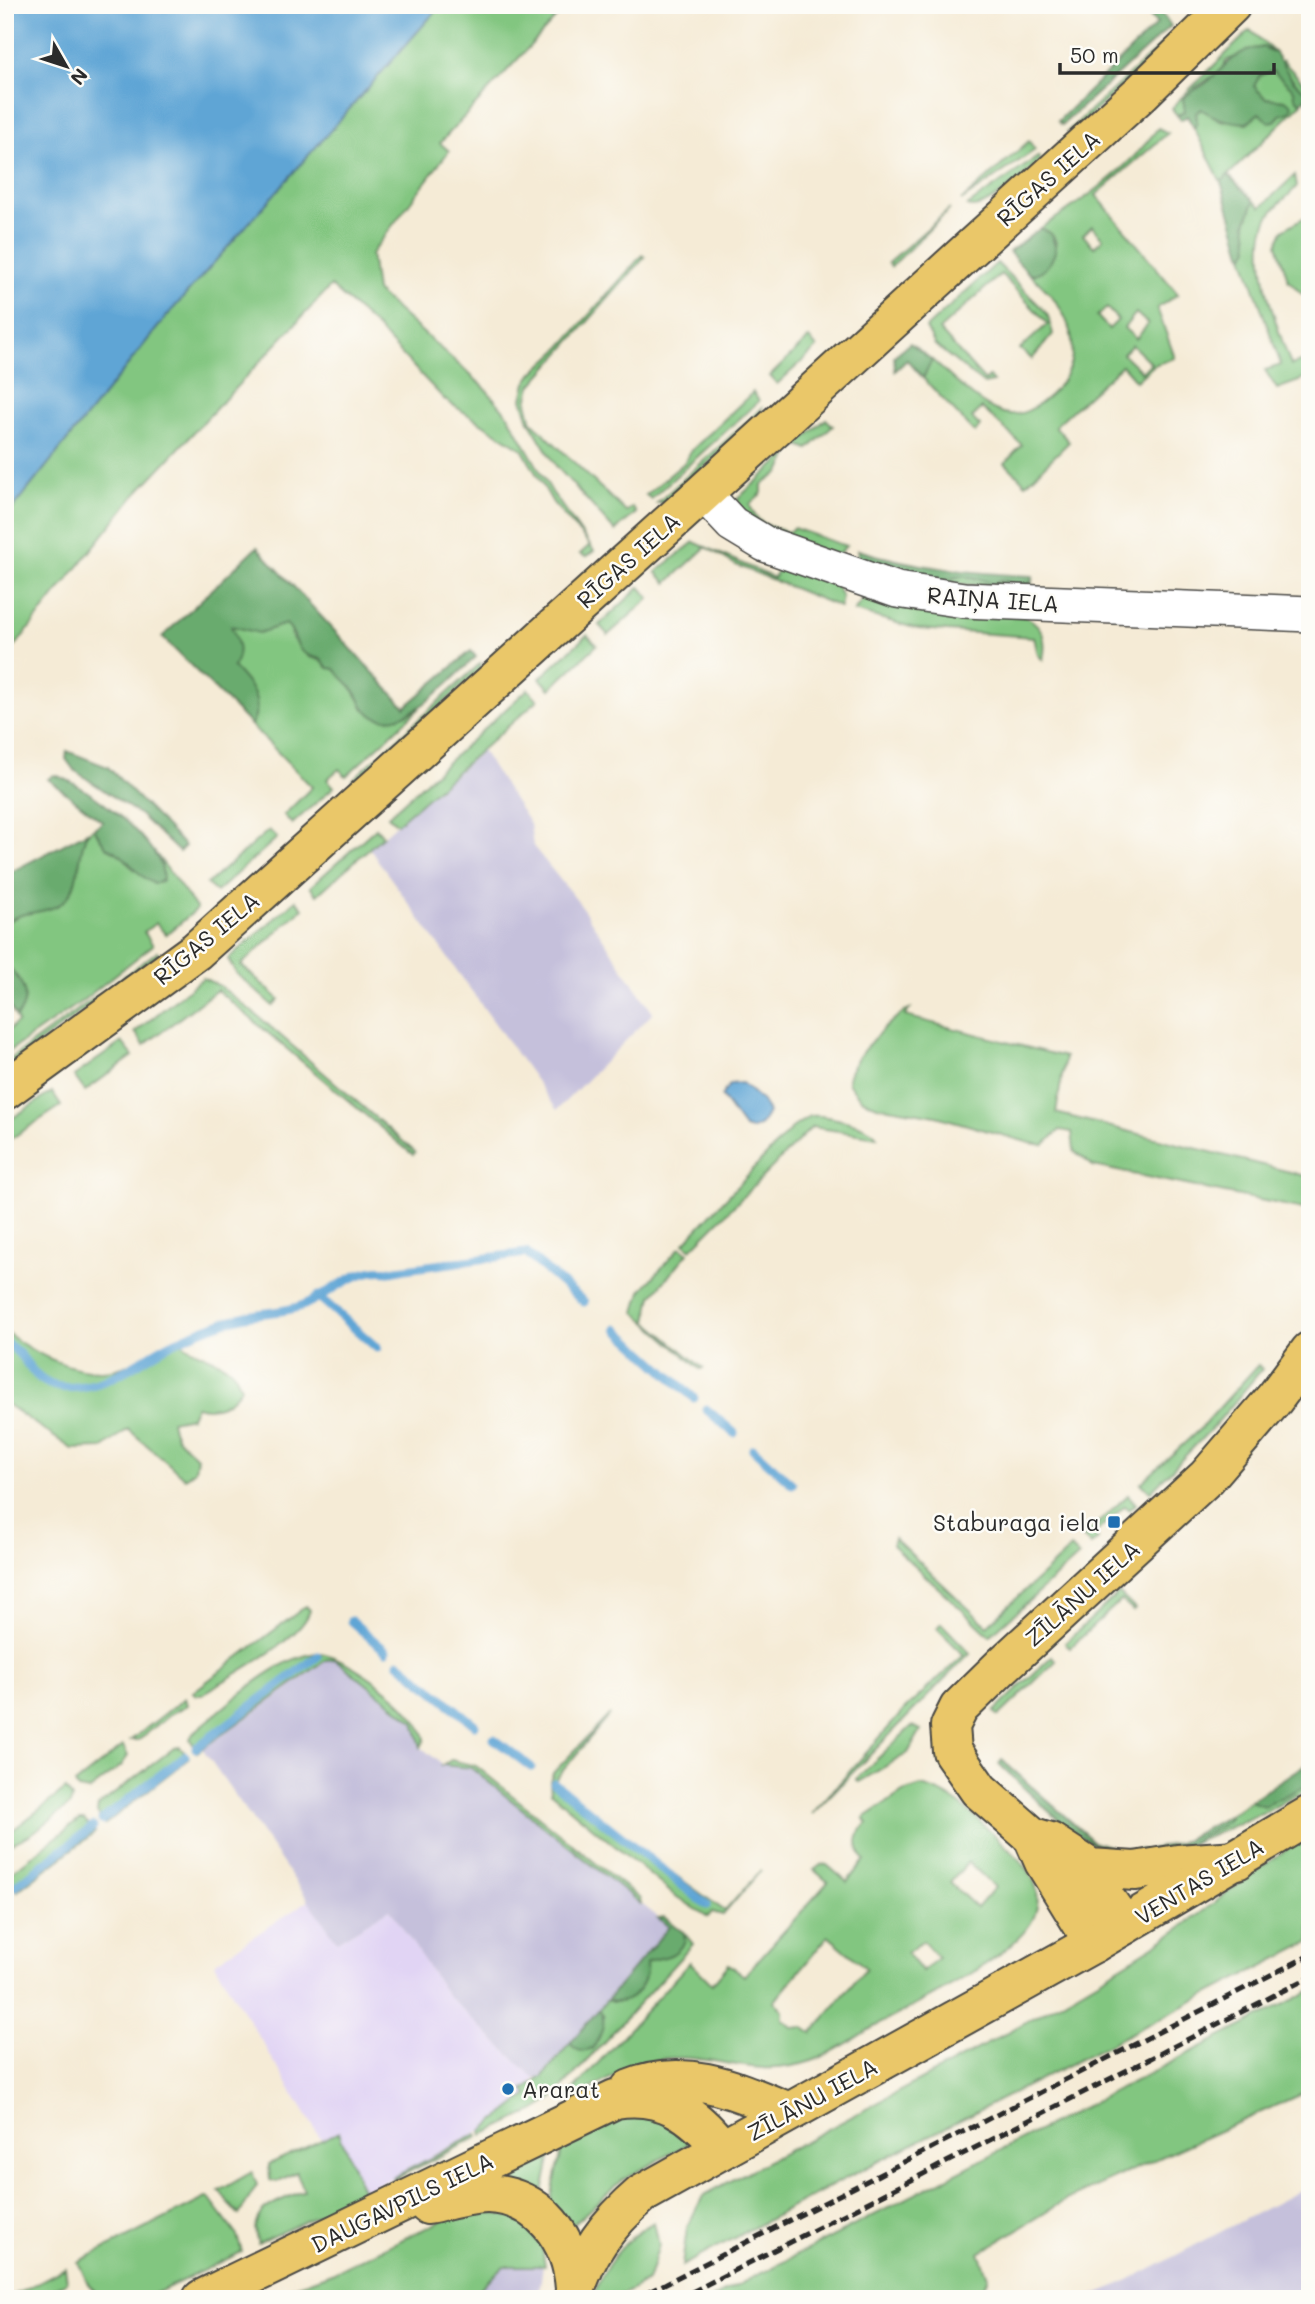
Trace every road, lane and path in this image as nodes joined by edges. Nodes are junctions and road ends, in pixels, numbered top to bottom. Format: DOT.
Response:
graph roads {
  1 [pos="1231,5"];
  2 [pos="703,494"];
  3 [pos="1310,614"];
  4 [pos="5,1090"];
  5 [pos="1310,1351"];
  6 [pos="1310,1815"];
  7 [pos="1033,1837"];
  8 [pos="1237,1860"];
  9 [pos="1080,1863"];
  10 [pos="1109,1934"];
  11 [pos="603,2105"];
  12 [pos="789,2112"];
  13 [pos="722,2149"];
  14 [pos="377,2214"];
  15 [pos="574,2294"];
  16 [pos="202,2299"];
  1 -- 2 [label="main road, RĪGAS IELA"];
  2 -- 3 [label="street, RAIŅA IELA"];
  2 -- 4 [label="main road, RĪGAS IELA"];
  5 -- 7 [label="main road, ZĪLĀNU IELA"];
  6 -- 8 [label="main road, VENTAS IELA"];
  7 -- 9 [label="main road, ZĪLĀNU IELA"];
  7 -- 10 [label="main road, ZĪLĀNU IELA"];
  8 -- 9 [label="main road, ZĪLĀNU IELA"];
  8 -- 10 [label="main road, VENTAS IELA"];
  9 -- 10 [label="main road, ZĪLĀNU IELA"];
  10 -- 12 [label="main road, ZĪLĀNU IELA"];
  11 -- 12 [label="main road, DAUGAVPILS IELA"];
  11 -- 13 [label="main road, DAUGAVPILS IELA"];
  11 -- 14 [label="main road, DAUGAVPILS IELA"];
  12 -- 13 [label="main road, ZĪLĀNU IELA"];
  13 -- 15 [label="main road, ZĪLĀNU IELA"];
  14 -- 15 [label="main road"];
  14 -- 16 [label="main road, DAUGAVPILS IELA"];
}
